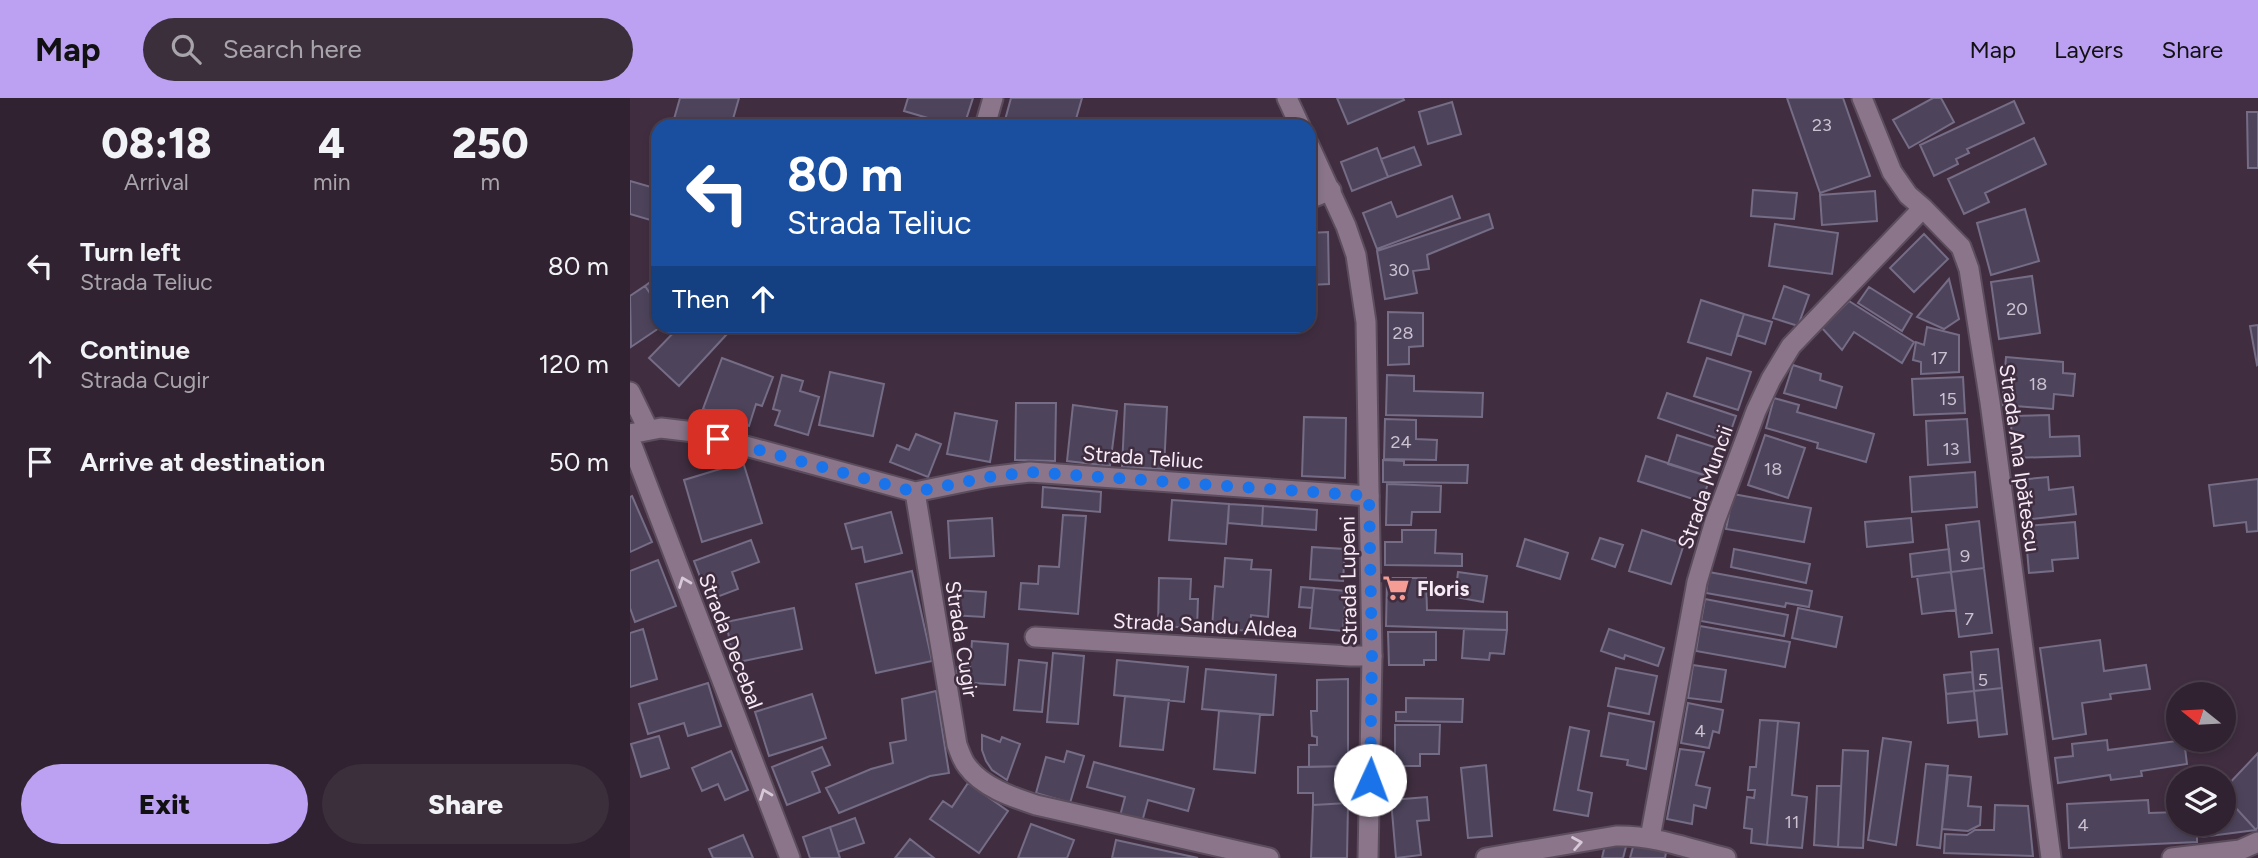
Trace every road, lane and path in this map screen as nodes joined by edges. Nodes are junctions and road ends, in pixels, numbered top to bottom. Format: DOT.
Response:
graph roads {
  1 [pos="993,98"];
  2 [pos="1287,98"];
  3 [pos="1862,98"];
  4 [pos="987,119"];
  5 [pos="1297,119"];
  6 [pos="1316,159"];
  7 [pos="1331,190"];
  8 [pos="1316,196"];
  9 [pos="1923,208"];
  10 [pos="630,392"];
  11 [pos="639,431"];
  12 [pos="630,440"];
  13 [pos="915,492"];
  14 [pos="1369,496"];
  15 [pos="1035,638"];
  16 [pos="1372,656"];
  17 [pos="1650,838"];
  18 [pos="2258,842"];
  19 [pos="790,858"];
  20 [pos="1269,858"];
  21 [pos="1368,858"];
  22 [pos="1486,858"];
  23 [pos="1726,858"];
  24 [pos="2051,858"];
  25 [pos="2172,858"];
  1 -- 4 [label="street"];
  2 -- 5 [label="street"];
  3 -- 9 [label="street, Strada Ana Ipătescu"];
  6 -- 7 [label="street, Strada Lupeni"];
  7 -- 8 [label="street"];
  7 -- 14 [label="street, Strada Lupeni"];
  9 -- 17 [label="street, Strada Muncii"];
  9 -- 24 [label="street, Strada Ana Ipătescu"];
  10 -- 11 [label="street"];
  11 -- 13 [label="street"];
  19 -- 12 [label="street, Strada Decebal, one-way"];
  13 -- 14 [label="street, Strada Teliuc"];
  13 -- 20 [label="street, Strada Cugir"];
  14 -- 16 [label="street, Strada Lupeni"];
  15 -- 16 [label="street, Strada Sandu Aldea"];
  16 -- 21 [label="street, Strada Lupeni"];
  22 -- 17 [label="street, one-way"];
  17 -- 23 [label="street"];
  18 -- 25 [label="street"];
}
